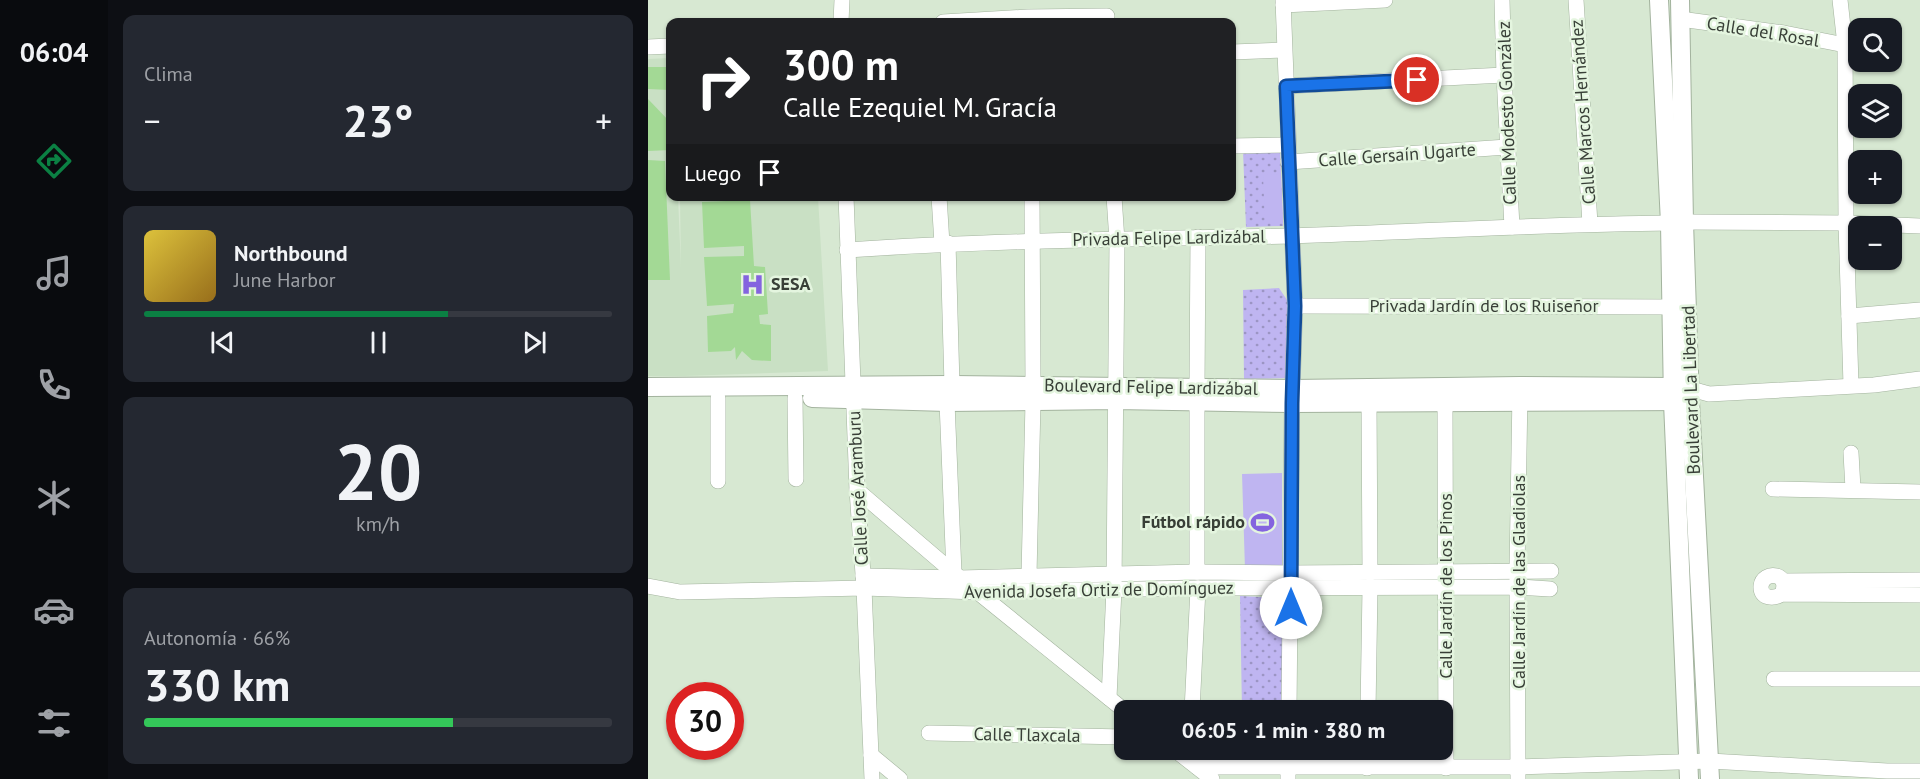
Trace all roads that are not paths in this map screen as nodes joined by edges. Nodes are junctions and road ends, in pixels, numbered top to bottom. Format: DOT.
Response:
graph roads {
  1 [pos="842,0"];
  2 [pos="1107,0"];
  3 [pos="1385,0"];
  4 [pos="1502,0"];
  5 [pos="1576,0"];
  6 [pos="1659,0"];
  7 [pos="1680,0"];
  8 [pos="1840,0"];
  9 [pos="1364,1"];
  10 [pos="1283,2"];
  11 [pos="841,18"];
  12 [pos="1107,18"];
  13 [pos="1680,19"];
  14 [pos="1845,45"];
  15 [pos="666,46"];
  16 [pos="648,47"];
  17 [pos="1284,50"];
  18 [pos="1236,52"];
  19 [pos="1504,75"];
  20 [pos="1286,86"];
  21 [pos="1287,145"];
  22 [pos="1236,147"];
  23 [pos="1507,147"];
  24 [pos="1288,162"];
  25 [pos="846,201"];
  26 [pos="940,201"];
  27 [pos="1032,201"];
  28 [pos="1114,201"];
  29 [pos="1677,223"];
  30 [pos="1846,223"];
  31 [pos="1590,224"];
  32 [pos="1920,226"];
  33 [pos="1512,227"];
  34 [pos="1293,236"];
  35 [pos="1198,237"];
  36 [pos="1033,241"];
  37 [pos="1117,241"];
  38 [pos="945,244"];
  39 [pos="847,250"];
  40 [pos="1295,306"];
  41 [pos="1673,307"];
  42 [pos="1920,310"];
  43 [pos="1848,316"];
  44 [pos="1920,379"];
  45 [pos="1851,385"];
  46 [pos="648,387"];
  47 [pos="854,393"];
  48 [pos="1115,393"];
  49 [pos="1520,393"];
  50 [pos="707,394"];
  51 [pos="950,394"];
  52 [pos="1033,394"];
  53 [pos="1197,394"];
  54 [pos="1682,395"];
  55 [pos="1292,396"];
  56 [pos="795,398"];
  57 [pos="648,399"];
  58 [pos="1369,402"];
  59 [pos="1445,403"];
  60 [pos="1851,453"];
  61 [pos="796,479"];
  62 [pos="718,482"];
  63 [pos="1773,489"];
  64 [pos="1853,489"];
  65 [pos="858,490"];
  66 [pos="1920,492"];
  67 [pos="1517,571"];
  68 [pos="1551,572"];
  69 [pos="1113,573"];
  70 [pos="1029,575"];
  71 [pos="957,576"];
  72 [pos="1446,579"];
  73 [pos="1198,580"];
  74 [pos="1370,580"];
  75 [pos="1920,580"];
  76 [pos="1292,581"];
  77 [pos="864,582"];
  78 [pos="648,586"];
  79 [pos="1518,587"];
  80 [pos="1114,589"];
  81 [pos="1550,589"];
  82 [pos="978,592"];
  83 [pos="1920,595"];
  84 [pos="1774,679"];
  85 [pos="1920,679"];
  86 [pos="1109,698"];
  87 [pos="1193,700"];
  88 [pos="1289,700"];
  89 [pos="1368,700"];
  90 [pos="1114,702"];
  91 [pos="928,733"];
  92 [pos="1114,736"];
  93 [pos="871,754"];
  94 [pos="1193,760"];
  95 [pos="1198,760"];
  96 [pos="1367,760"];
  97 [pos="1367,768"];
  98 [pos="1446,768"];
  99 [pos="1689,770"];
  100 [pos="1710,770"];
  101 [pos="1920,771"];
  102 [pos="1518,773"];
  103 [pos="1288,774"];
  104 [pos="1888,775"];
  105 [pos="872,779"];
  106 [pos="900,779"];
  107 [pos="1212,779"];
  1 -- 11 [label="street"];
  2 -- 12 [label="street"];
  3 -- 9 [label="street"];
  4 -- 19 [label="street, Calle Modesto González"];
  5 -- 31 [label="street, Calle Marcos Hernández"];
  6 -- 29 [label="main road, Boulevard La Libertad"];
  7 -- 13 [label="main road, Boulevard La Libertad"];
  8 -- 14 [label="street"];
  9 -- 10 [label="street"];
  10 -- 17 [label="street"];
  13 -- 14 [label="street, Calle del Rosal"];
  13 -- 29 [label="main road, Boulevard La Libertad"];
  14 -- 30 [label="street"];
  15 -- 16 [label="street"];
  17 -- 18 [label="street"];
  17 -- 20 [label="street"];
  19 -- 20 [label="street"];
  19 -- 23 [label="street, Calle Modesto González"];
  20 -- 21 [label="street"];
  21 -- 22 [label="street"];
  21 -- 24 [label="street"];
  23 -- 24 [label="street, Calle Gersaín Ugarte"];
  23 -- 33 [label="street, Calle Modesto González"];
  24 -- 34 [label="street"];
  25 -- 39 [label="street, Calle José Aramburu"];
  26 -- 38 [label="street"];
  27 -- 36 [label="street"];
  28 -- 37 [label="street"];
  29 -- 30 [label="street, Privada Felipe Lardizábal"];
  29 -- 31 [label="street, Privada Felipe Lardizábal"];
  29 -- 41 [label="main road, Boulevard La Libertad"];
  29 -- 54 [label="main road, Boulevard La Libertad"];
  30 -- 32 [label="street, Privada Felipe Lardizábal"];
  30 -- 43 [label="street"];
  31 -- 33 [label="street, Privada Felipe Lardizábal"];
  33 -- 34 [label="street, Privada Felipe Lardizábal"];
  34 -- 35 [label="street, Privada Felipe Lardizábal"];
  34 -- 40 [label="street"];
  35 -- 37 [label="street, Privada Felipe Lardizábal"];
  35 -- 53 [label="street"];
  36 -- 37 [label="street, Privada Felipe Lardizábal"];
  36 -- 38 [label="street, Privada Felipe Lardizábal"];
  36 -- 52 [label="street"];
  37 -- 48 [label="street"];
  38 -- 39 [label="street, Privada Felipe Lardizábal"];
  38 -- 51 [label="street"];
  39 -- 47 [label="street, Calle José Aramburu"];
  40 -- 41 [label="street, Privada Jardín de los Ruiseñor"];
  40 -- 55 [label="street"];
  41 -- 54 [label="main road, Boulevard La Libertad"];
  42 -- 43 [label="street"];
  43 -- 45 [label="street"];
  44 -- 45 [label="street"];
  45 -- 54 [label="street"];
  46 -- 50 [label="main road, Boulevard Felipe Lardizábal"];
  47 -- 50 [label="main road, Boulevard Felipe Lardizábal"];
  47 -- 51 [label="main road, Boulevard Felipe Lardizábal"];
  47 -- 56 [label="main road, Boulevard Felipe Lardizábal"];
  47 -- 65 [label="street, Calle José Aramburu"];
  48 -- 52 [label="main road, Boulevard Felipe Lardizábal"];
  48 -- 53 [label="main road, Boulevard Felipe Lardizábal"];
  48 -- 69 [label="street"];
  49 -- 54 [label="main road, Boulevard Felipe Lardizábal"];
  49 -- 55 [label="main road, Boulevard Felipe Lardizábal"];
  49 -- 59 [label="main road, Boulevard Felipe Lardizábal"];
  49 -- 67 [label="street, Calle Jardín de las Gladiolas"];
  50 -- 56 [label="main road, Boulevard Felipe Lardizábal"];
  50 -- 57 [label="main road, Boulevard Felipe Lardizábal"];
  50 -- 62 [label="street"];
  51 -- 52 [label="main road, Boulevard Felipe Lardizábal"];
  51 -- 71 [label="street"];
  52 -- 70 [label="street"];
  53 -- 55 [label="main road, Boulevard Felipe Lardizábal"];
  53 -- 73 [label="street"];
  54 -- 99 [label="main road, Boulevard La Libertad"];
  54 -- 100 [label="main road, Boulevard La Libertad"];
  55 -- 58 [label="main road, Boulevard Felipe Lardizábal"];
  55 -- 76 [label="street"];
  56 -- 61 [label="street"];
  58 -- 59 [label="main road, Boulevard Felipe Lardizábal"];
  58 -- 74 [label="street"];
  59 -- 72 [label="street, Calle Jardín de los Pinos"];
  60 -- 64 [label="street"];
  63 -- 64 [label="street"];
  64 -- 66 [label="street"];
  65 -- 71 [label="street"];
  65 -- 77 [label="street, Calle José Aramburu"];
  67 -- 68 [label="street, Avenida Josefa Ortiz de Domínguez"];
  67 -- 72 [label="street, Avenida Josefa Ortiz de Domínguez"];
  67 -- 79 [label="street, Calle Jardín de las Gladiolas"];
  69 -- 70 [label="street, Avenida Josefa Ortiz de Domínguez"];
  69 -- 73 [label="street, Avenida Josefa Ortiz de Domínguez"];
  69 -- 80 [label="street"];
  70 -- 71 [label="street, Avenida Josefa Ortiz de Domínguez"];
  71 -- 77 [label="street, Avenida Josefa Ortiz de Domínguez"];
  71 -- 82 [label="street"];
  72 -- 74 [label="street, Avenida Josefa Ortiz de Domínguez"];
  72 -- 79 [label="street, Avenida Josefa Ortiz de Domínguez"];
  72 -- 98 [label="street, Calle Jardín de los Pinos"];
  73 -- 76 [label="street, Avenida Josefa Ortiz de Domínguez"];
  73 -- 80 [label="street, Avenida Josefa Ortiz de Domínguez"];
  73 -- 87 [label="street"];
  74 -- 76 [label="street, Avenida Josefa Ortiz de Domínguez"];
  74 -- 89 [label="street"];
  75 -- 83 [label="street"];
  76 -- 88 [label="street"];
  77 -- 78 [label="street, Avenida Josefa Ortiz de Domínguez"];
  77 -- 82 [label="street, Avenida Josefa Ortiz de Domínguez"];
  77 -- 93 [label="street, Calle José Aramburu"];
  79 -- 81 [label="street, Avenida Josefa Ortiz de Domínguez"];
  79 -- 102 [label="street, Calle Jardín de las Gladiolas"];
  80 -- 82 [label="street, Avenida Josefa Ortiz de Domínguez"];
  80 -- 86 [label="street"];
  82 -- 86 [label="street"];
  84 -- 85 [label="street"];
  86 -- 90 [label="street"];
  91 -- 92 [label="street, Calle Tlaxcala"];
  93 -- 105 [label="street, Calle José Aramburu"];
  93 -- 106 [label="street"];
  94 -- 107 [label="street"];
  95 -- 103 [label="street"];
  96 -- 97 [label="street"];
  97 -- 98 [label="street"];
  97 -- 103 [label="street"];
  98 -- 102 [label="street"];
  99 -- 100 [label="street"];
  99 -- 102 [label="street"];
  100 -- 104 [label="street"];
  101 -- 104 [label="street"];
}
